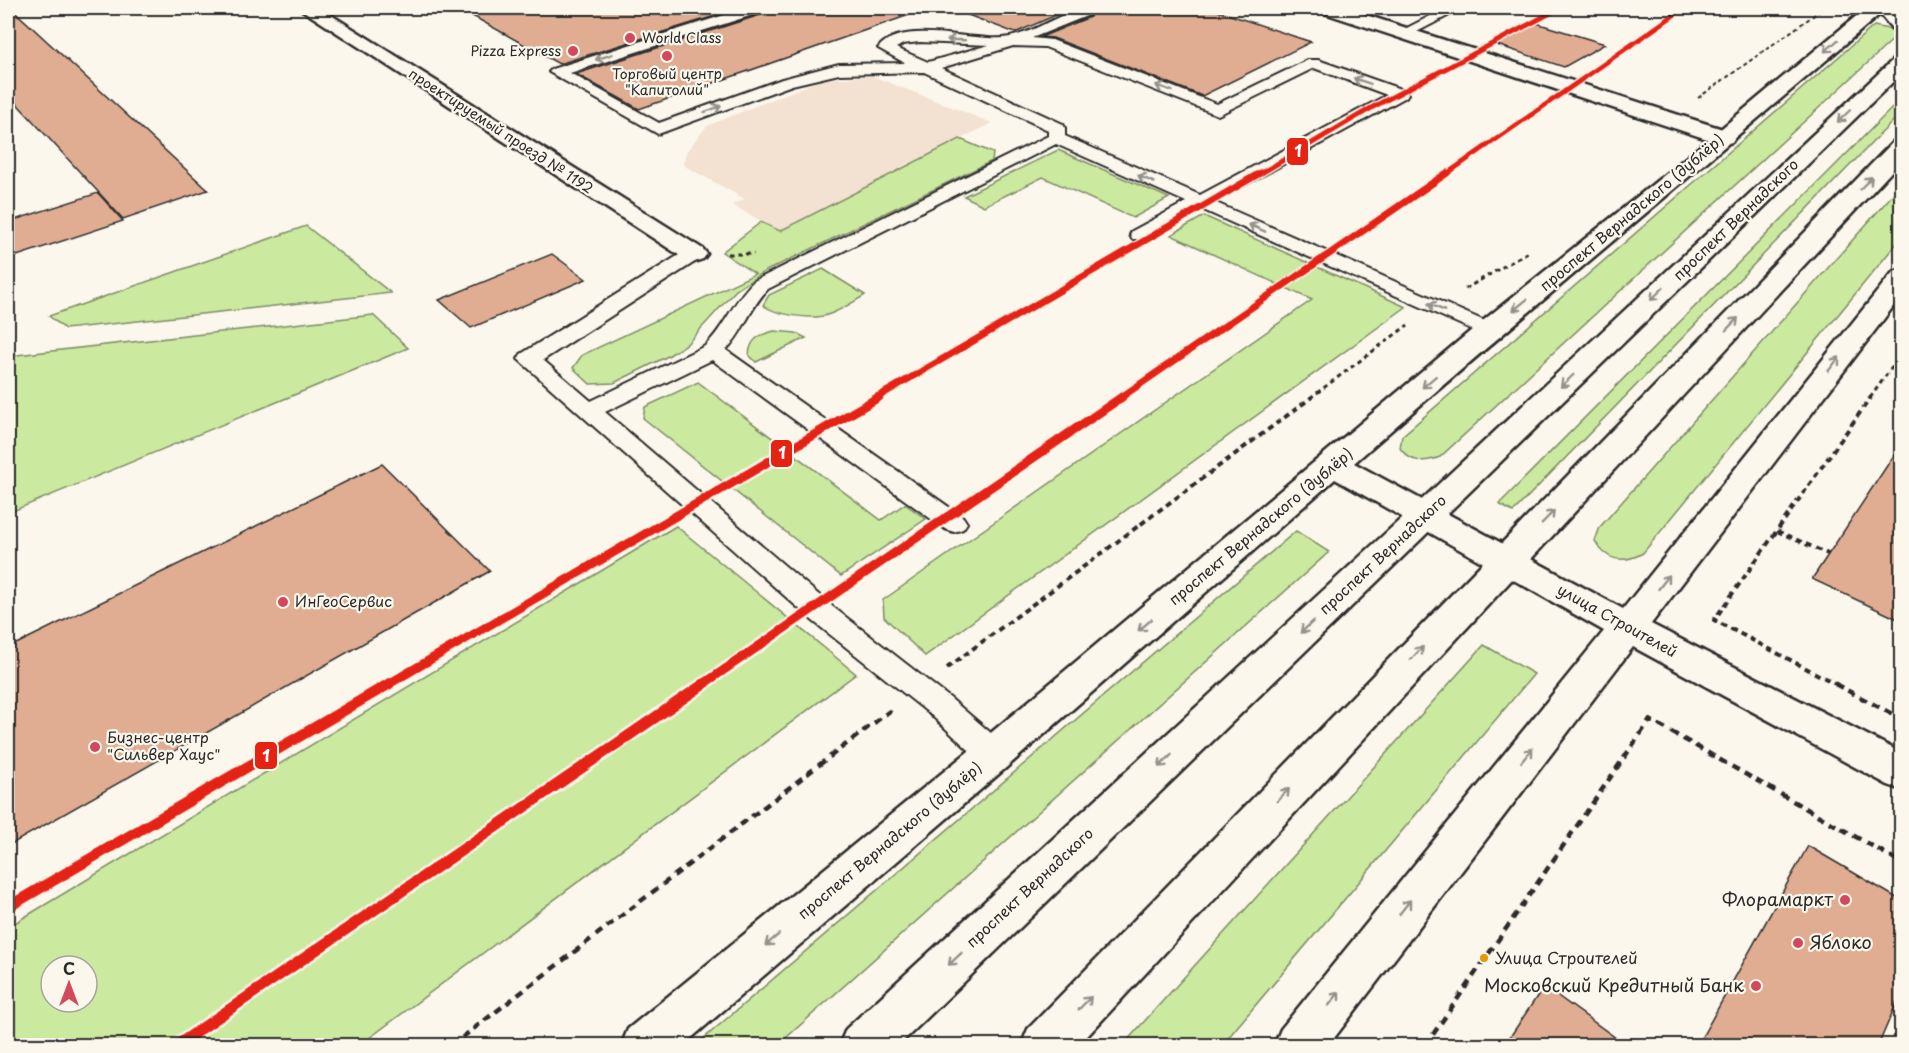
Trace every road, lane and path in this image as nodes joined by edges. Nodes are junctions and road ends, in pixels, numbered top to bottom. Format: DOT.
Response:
graph roads {
  1 [pos="308,8"];
  2 [pos="760,8"];
  3 [pos="1070,8"];
  4 [pos="1327,8"];
  5 [pos="1456,8"];
  6 [pos="1824,8"];
  7 [pos="1876,8"];
  8 [pos="1885,8"];
  9 [pos="1902,28"];
  10 [pos="1404,33"];
  11 [pos="1902,62"];
  12 [pos="929,67"];
  13 [pos="1662,117"];
  14 [pos="1724,137"];
  15 [pos="1056,138"];
  16 [pos="1902,146"];
  17 [pos="1199,203"];
  18 [pos="1139,236"];
  19 [pos="1530,251"];
  20 [pos="694,254"];
  21 [pos="1902,277"];
  22 [pos="1434,306"];
  23 [pos="1489,330"];
  24 [pos="713,351"];
  25 [pos="1902,353"];
  26 [pos="589,411"];
  27 [pos="1334,465"];
  28 [pos="1426,515"];
  29 [pos="954,523"];
  30 [pos="1777,531"];
  31 [pos="1828,555"];
  32 [pos="1507,559"];
  33 [pos="1628,628"];
  34 [pos="918,689"];
  35 [pos="1902,719"];
  36 [pos="994,754"];
  37 [pos="1902,773"];
  38 [pos="1902,863"];
  39 [pos="1306,1043"];
  40 [pos="451,1046"];
  41 [pos="645,1046"];
  42 [pos="863,1046"];
  43 [pos="1045,1046"];
  44 [pos="1425,1046"];
  1 -- 20 [label="street, проектируемый проезд № 1192"];
  2 -- 12 [label="lane, one-way"];
  3 -- 12 [label="lane"];
  4 -- 10 [label="street"];
  5 -- 10 [label="lane"];
  6 -- 13 [label="path"];
  7 -- 14 [label="street, проспект Вернадского (дублёр), one-way"];
  8 -- 9 [label="street"];
  10 -- 13 [label="street"];
  11 -- 28 [label="street, проспект Вернадского, one-way"];
  12 -- 15 [label="lane"];
  17 -- 12 [label="lane, one-way"];
  13 -- 14 [label="street"];
  14 -- 23 [label="street, проспект Вернадского (дублёр), one-way"];
  17 -- 15 [label="lane, one-way"];
  15 -- 24 [label="lane"];
  32 -- 16 [label="street, one-way"];
  17 -- 18 [label="lane"];
  22 -- 17 [label="lane, one-way"];
  19 -- 22 [label="path"];
  20 -- 26 [label="lane"];
  33 -- 21 [label="street, one-way"];
  23 -- 22 [label="lane, one-way"];
  22 -- 34 [label="path"];
  23 -- 27 [label="street, проспект Вернадского (дублёр), one-way"];
  24 -- 26 [label="lane"];
  24 -- 29 [label="lane"];
  25 -- 30 [label="path"];
  26 -- 34 [label="lane"];
  27 -- 28 [label="street, улица Строителей"];
  27 -- 36 [label="street, проспект Вернадского (дублёр), one-way"];
  28 -- 32 [label="street, улица Строителей"];
  28 -- 42 [label="street, проспект Вернадского, one-way"];
  30 -- 31 [label="path"];
  30 -- 35 [label="path"];
  32 -- 33 [label="street, улица Строителей"];
  43 -- 32 [label="street, one-way"];
  33 -- 37 [label="street, улица Строителей"];
  39 -- 33 [label="street, one-way"];
  34 -- 36 [label="lane"];
  34 -- 40 [label="path"];
  36 -- 41 [label="street, проспект Вернадского (дублёр), one-way"];
  38 -- 44 [label="path"];
}
